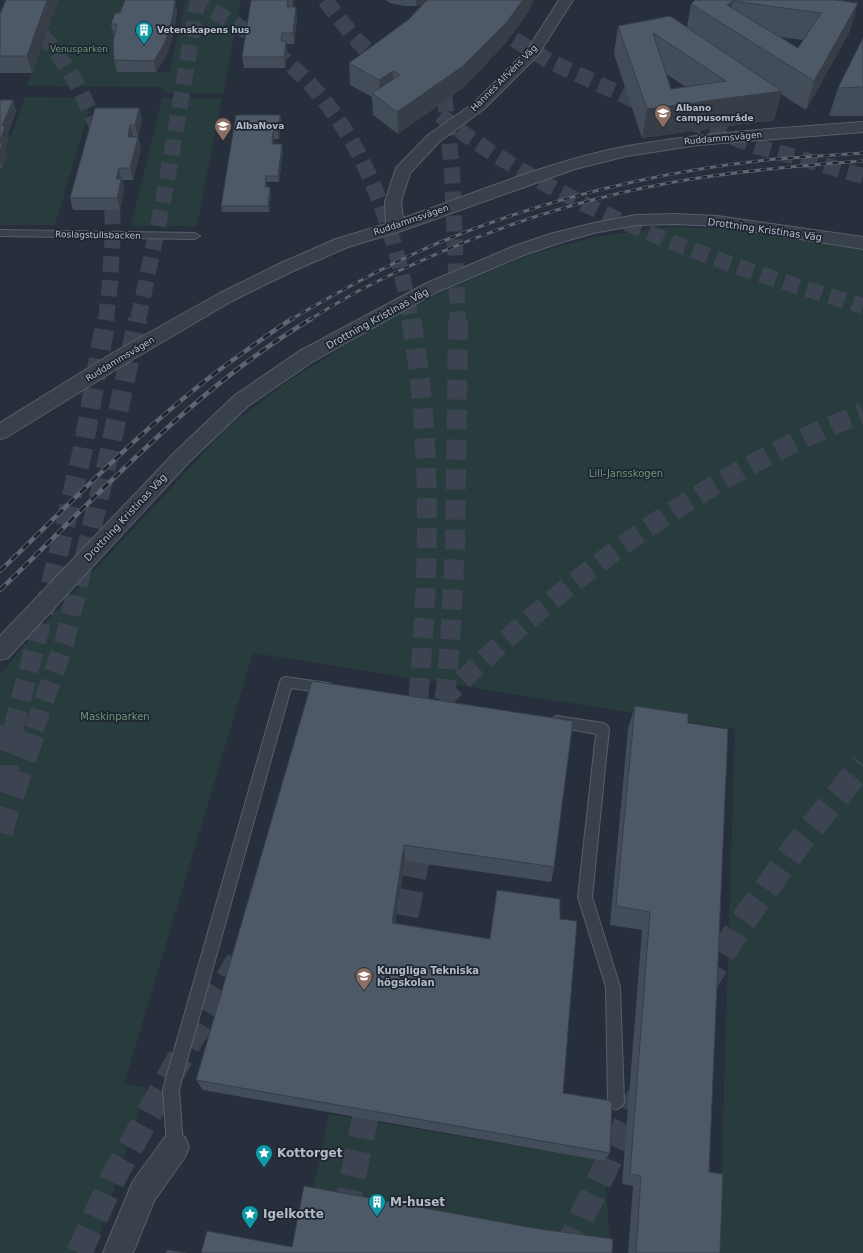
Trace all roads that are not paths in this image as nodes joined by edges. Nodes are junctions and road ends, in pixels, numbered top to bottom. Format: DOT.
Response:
graph roads {
  1 [pos="566,0"];
  2 [pos="863,127"];
  3 [pos="395,227"];
  4 [pos="0,233"];
  5 [pos="195,236"];
  6 [pos="863,243"];
  7 [pos="0,432"];
  8 [pos="0,651"];
  9 [pos="339,690"];
  10 [pos="543,720"];
  11 [pos="616,1102"];
  12 [pos="175,1147"];
  13 [pos="118,1253"];
  1 -- 3 [label="street, Hannes Alfvéns Väg"];
  2 -- 3 [label="street, Ruddammsvägen"];
  3 -- 7 [label="street, Ruddammsvägen"];
  4 -- 5 [label="lane, Roslagstullsbacken"];
  6 -- 8 [label="street, Drottning Kristinas Väg"];
  9 -- 12 [label="lane"];
  10 -- 11 [label="lane"];
  12 -- 13 [label="street"];
}
